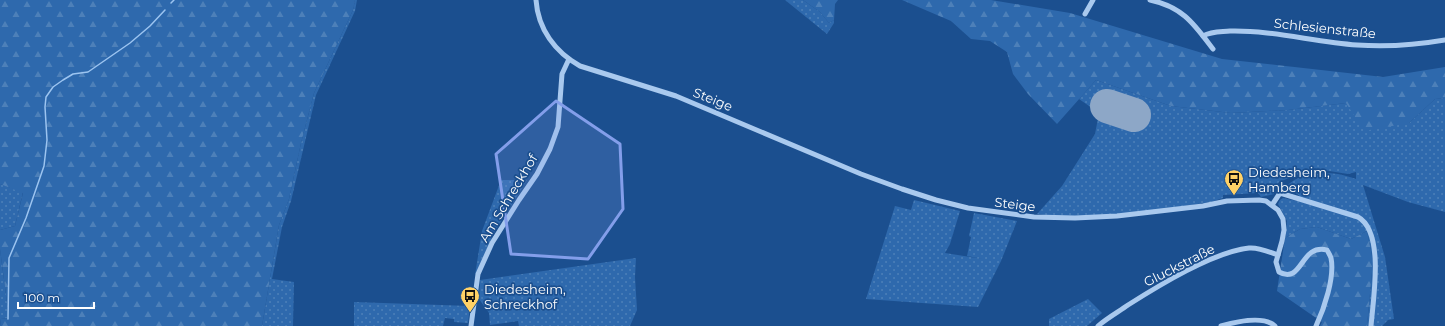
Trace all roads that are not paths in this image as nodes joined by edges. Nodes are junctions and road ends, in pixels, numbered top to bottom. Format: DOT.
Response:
graph roads {
  1 [pos="536,0"];
  2 [pos="1093,0"];
  3 [pos="1150,0"];
  4 [pos="1085,14"];
  5 [pos="1203,36"];
  6 [pos="1445,40"];
  7 [pos="1213,50"];
  8 [pos="569,59"];
  9 [pos="1272,204"];
  10 [pos="1278,255"];
  11 [pos="471,326"];
  12 [pos="1098,326"];
  13 [pos="1221,326"];
  14 [pos="1275,326"];
  15 [pos="1316,326"];
  16 [pos="1371,326"];
  1 -- 8 [label="street, Steige"];
  2 -- 4 [label="street"];
  3 -- 5 [label="street"];
  5 -- 6 [label="street, Schlesienstraße"];
  5 -- 7 [label="street"];
  8 -- 9 [label="street, Steige"];
  8 -- 11 [label="street, Am Schreckhof"];
  9 -- 10 [label="street"];
  9 -- 16 [label="street"];
  10 -- 12 [label="street, Gluckstraße"];
  10 -- 15 [label="street"];
  13 -- 14 [label="street"];
}
